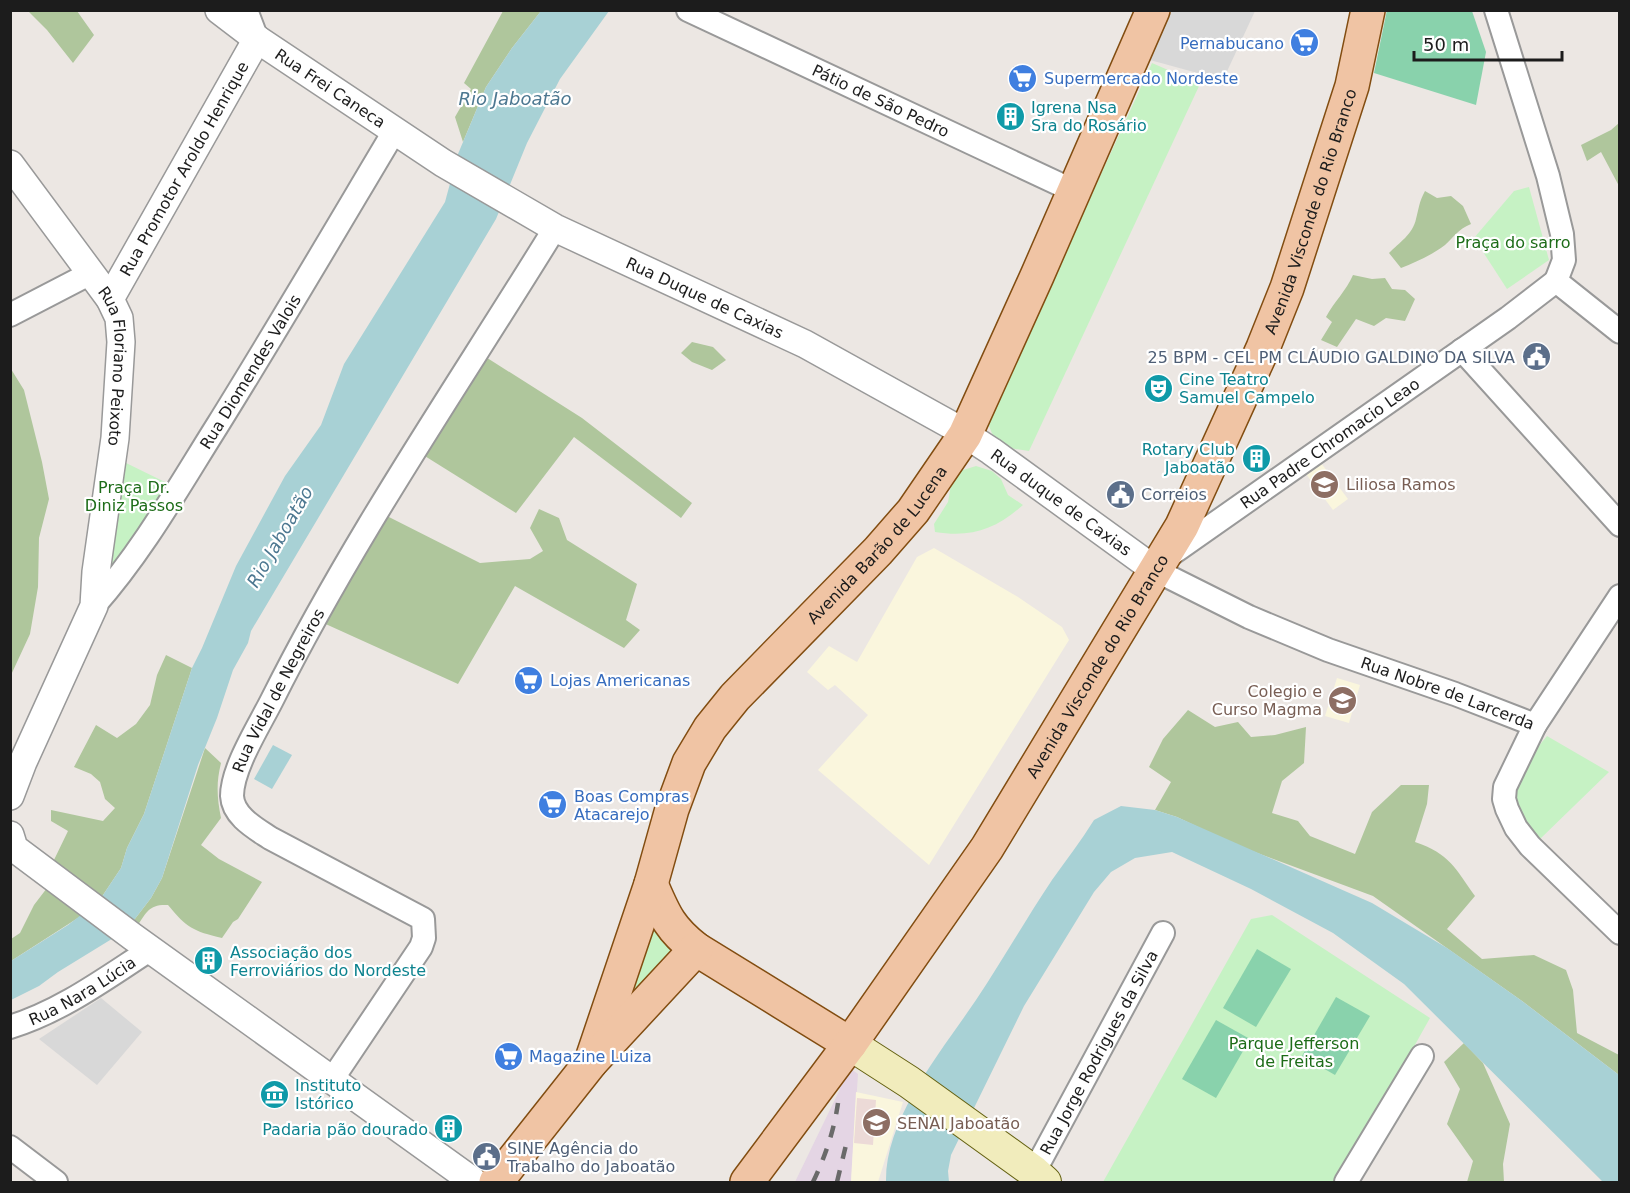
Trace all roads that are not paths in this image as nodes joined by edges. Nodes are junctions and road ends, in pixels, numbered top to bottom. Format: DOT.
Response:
graph roads {
  1 [pos="688,10"];
  2 [pos="1153,10"];
  3 [pos="1368,10"];
  4 [pos="1496,10"];
  5 [pos="240,19"];
  6 [pos="395,130"];
  7 [pos="443,163"];
  8 [pos="10,164"];
  9 [pos="1074,192"];
  10 [pos="555,228"];
  11 [pos="91,273"];
  12 [pos="1556,281"];
  13 [pos="110,299"];
  14 [pos="10,315"];
  15 [pos="1620,332"];
  16 [pos="1462,351"];
  17 [pos="966,435"];
  18 [pos="1620,525"];
  19 [pos="1158,566"];
  20 [pos="1620,596"];
  21 [pos="94,606"];
  22 [pos="1535,725"];
  23 [pos="11,792"];
  24 [pos="12,843"];
  25 [pos="651,884"];
  26 [pos="1163,933"];
  27 [pos="1620,933"];
  28 [pos="142,943"];
  29 [pos="696,949"];
  30 [pos="10,1027"];
  31 [pos="850,1044"];
  32 [pos="1422,1056"];
  33 [pos="591,1062"];
  34 [pos="331,1081"];
  35 [pos="10,1147"];
  36 [pos="1040,1177"];
  37 [pos="56,1182"];
  38 [pos="474,1182"];
  39 [pos="496,1182"];
  40 [pos="747,1182"];
  41 [pos="1346,1182"];
  1 -- 9 [label="street, Pátio de São Pedro"];
  2 -- 9 [label="main road, Avenida Barão de Lucena"];
  3 -- 19 [label="main road, Avenida Visconde do Rio Branco"];
  4 -- 12 [label="street"];
  5 -- 6 [label="street, Rua Frei Caneca"];
  5 -- 13 [label="street, Rua Promotor Aroldo Henrique"];
  6 -- 7 [label="street, Rua Frei Caneca"];
  6 -- 21 [label="street, Rua Diomendes Valois"];
  7 -- 10 [label="street, Rua Duque de Caxias"];
  8 -- 11 [label="street, Rua Floriano Peixoto"];
  9 -- 17 [label="main road, Avenida Barão de Lucena"];
  10 -- 17 [label="street, Rua Duque de Caxias"];
  10 -- 34 [label="street, Rua Vidal de Negreiros"];
  11 -- 13 [label="street, Rua Floriano Peixoto"];
  11 -- 14 [label="street"];
  12 -- 15 [label="street"];
  12 -- 16 [label="street, Rua Padre Chromacio Leao"];
  13 -- 21 [label="street, Rua Floriano Peixoto"];
  16 -- 18 [label="street"];
  16 -- 19 [label="street, Rua Padre Chromacio Leao"];
  17 -- 19 [label="street, Rua duque de Caxias"];
  17 -- 25 [label="main road, Avenida Barão de Lucena"];
  19 -- 22 [label="street, Rua Nobre de Larcerda"];
  19 -- 31 [label="main road, Avenida Visconde do Rio Branco"];
  20 -- 22 [label="street"];
  21 -- 23 [label="street, Rua Floriano Peixoto"];
  22 -- 27 [label="street, Rua Nobre de Larcerda"];
  24 -- 28 [label="street"];
  25 -- 29 [label="main road"];
  25 -- 33 [label="main road, Avenida Barão de Lucena"];
  26 -- 36 [label="street, Rua Jorge Rodrigues da Silva"];
  28 -- 30 [label="street, Rua Nara Lúcia"];
  28 -- 34 [label="street"];
  29 -- 31 [label="main road"];
  29 -- 33 [label="main road, Avenida Barão de Lucena"];
  31 -- 36 [label="main road"];
  31 -- 40 [label="main road, Avenida Visconde do Rio Branco"];
  32 -- 41 [label="street"];
  33 -- 39 [label="main road, Avenida Barão de Lucena"];
  34 -- 38 [label="street"];
  35 -- 37 [label="street"];
}
